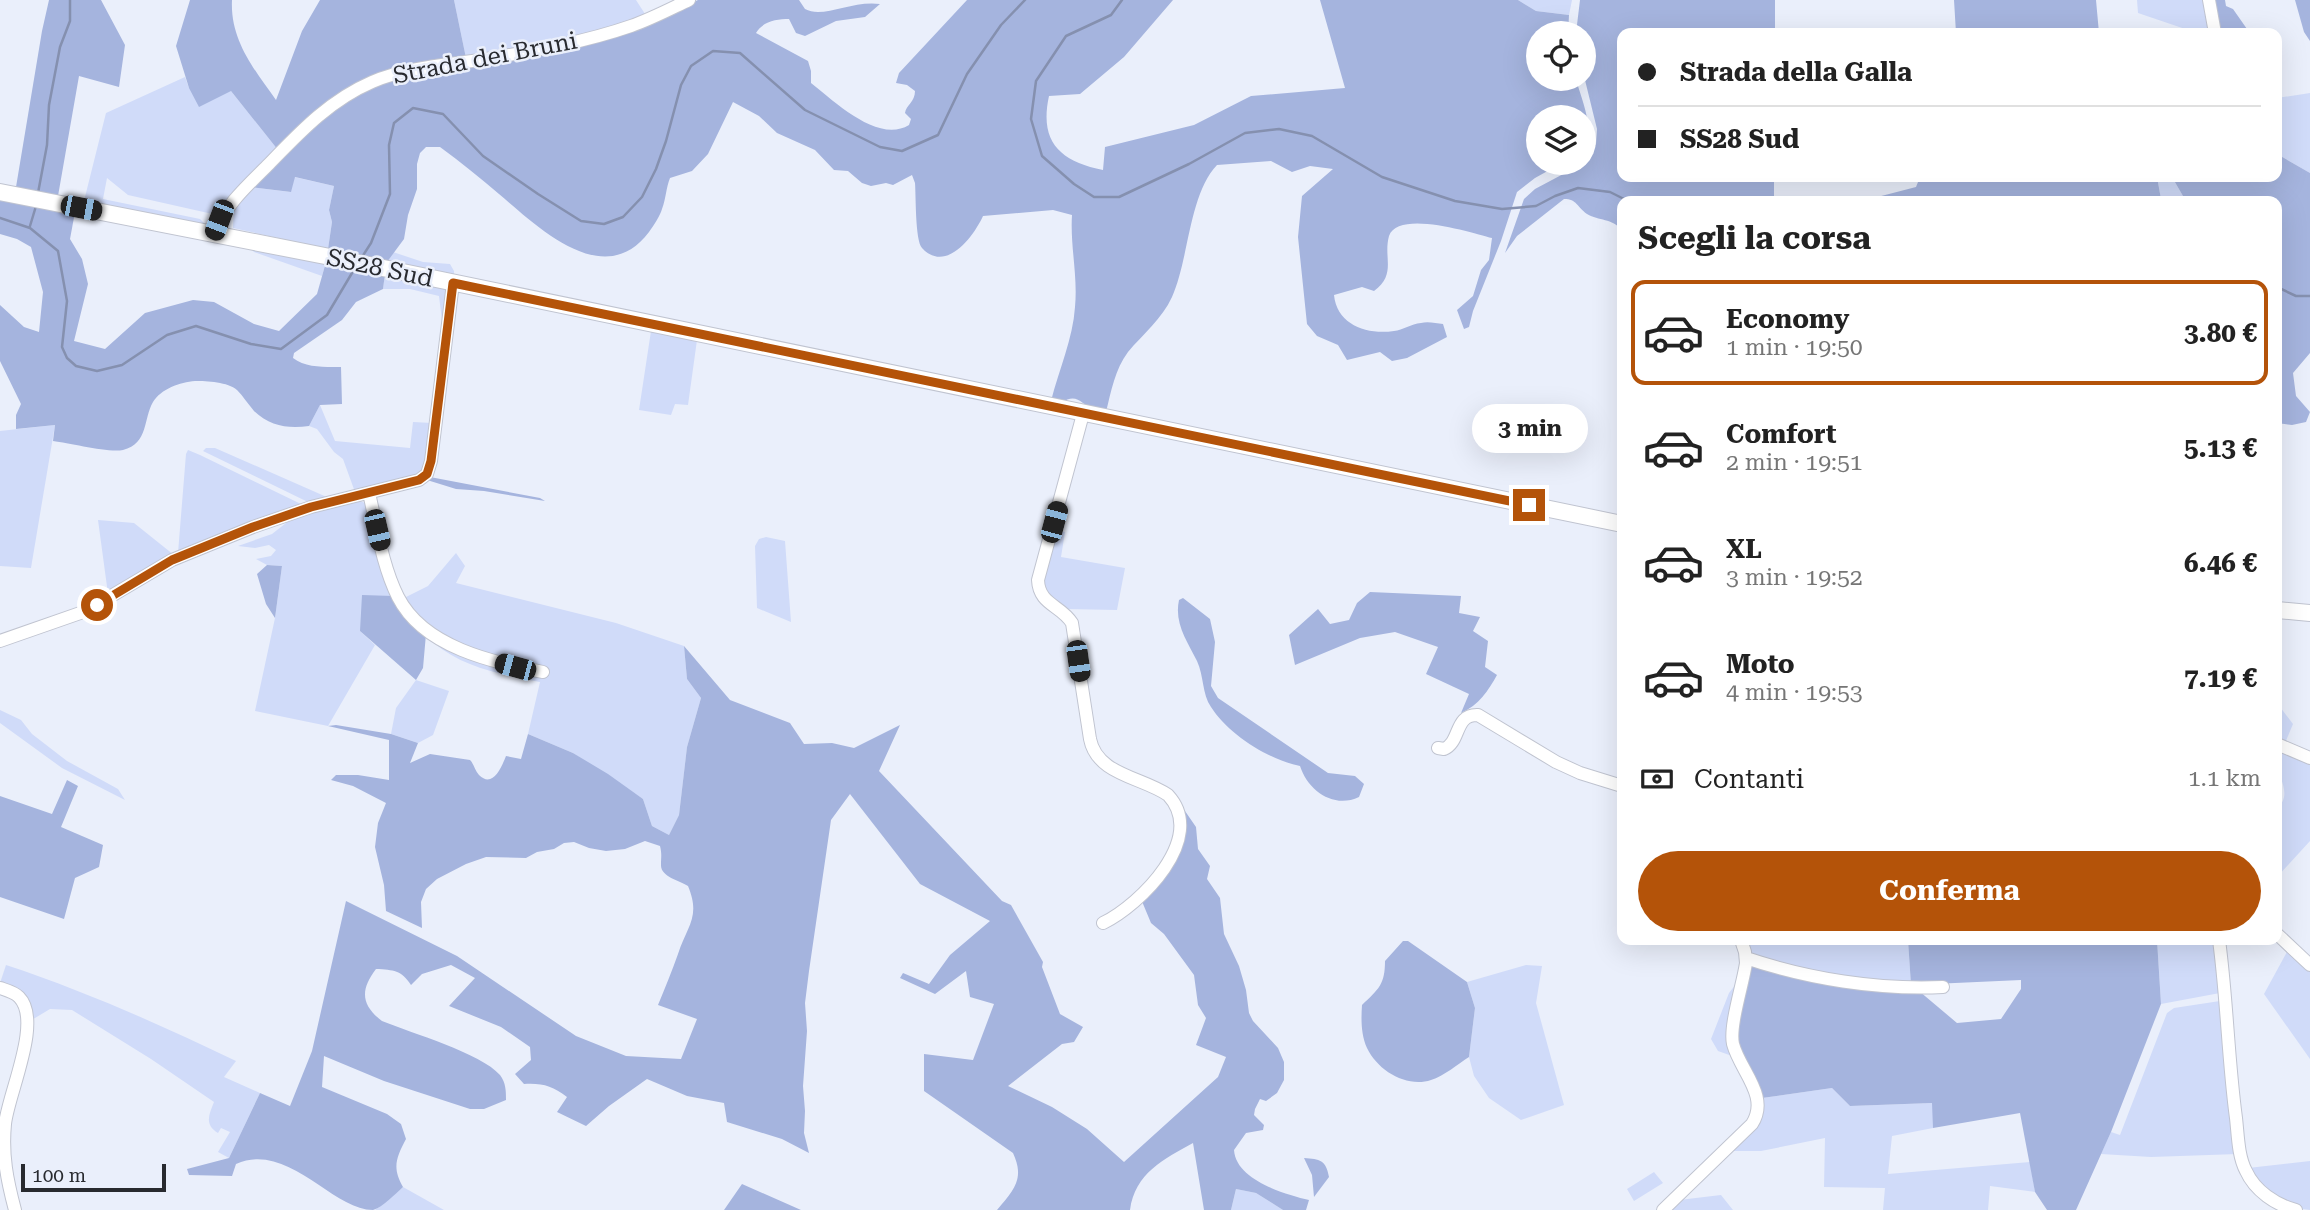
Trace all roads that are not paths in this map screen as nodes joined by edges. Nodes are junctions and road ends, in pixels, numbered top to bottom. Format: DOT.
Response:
graph roads {
  1 [pos="689,0"];
  2 [pos="2209,0"];
  3 [pos="2214,28"];
  4 [pos="6,193"];
  5 [pos="214,234"];
  6 [pos="453,283"];
  7 [pos="1083,414"];
  8 [pos="369,493"];
  9 [pos="1617,523"];
  10 [pos="2282,610"];
  11 [pos="2310,613"];
  12 [pos="0,640"];
  13 [pos="543,672"];
  14 [pos="2282,746"];
  15 [pos="1438,748"];
  16 [pos="2310,758"];
  17 [pos="1617,784"];
  18 [pos="1102,923"];
  19 [pos="2282,939"];
  20 [pos="1742,945"];
  21 [pos="2219,945"];
  22 [pos="1746,958"];
  23 [pos="2310,965"];
  24 [pos="1943,987"];
  25 [pos="0,988"];
  26 [pos="15,1210"];
  27 [pos="1664,1210"];
  28 [pos="2296,1210"];
  1 -- 5 [label="street, Strada dei Bruni"];
  2 -- 3 [label="street"];
  4 -- 5 [label="main road, SS28 Sud"];
  5 -- 6 [label="main road, SS28 Sud"];
  6 -- 7 [label="main road, SS28 Sud"];
  6 -- 8 [label="street"];
  7 -- 9 [label="main road, SS28 Sud"];
  7 -- 18 [label="street"];
  8 -- 12 [label="street"];
  8 -- 13 [label="street"];
  10 -- 11 [label="main road"];
  14 -- 16 [label="street"];
  15 -- 17 [label="street"];
  19 -- 23 [label="street"];
  20 -- 22 [label="street"];
  21 -- 28 [label="street"];
  22 -- 24 [label="street"];
  22 -- 27 [label="street"];
  25 -- 26 [label="street"];
}
